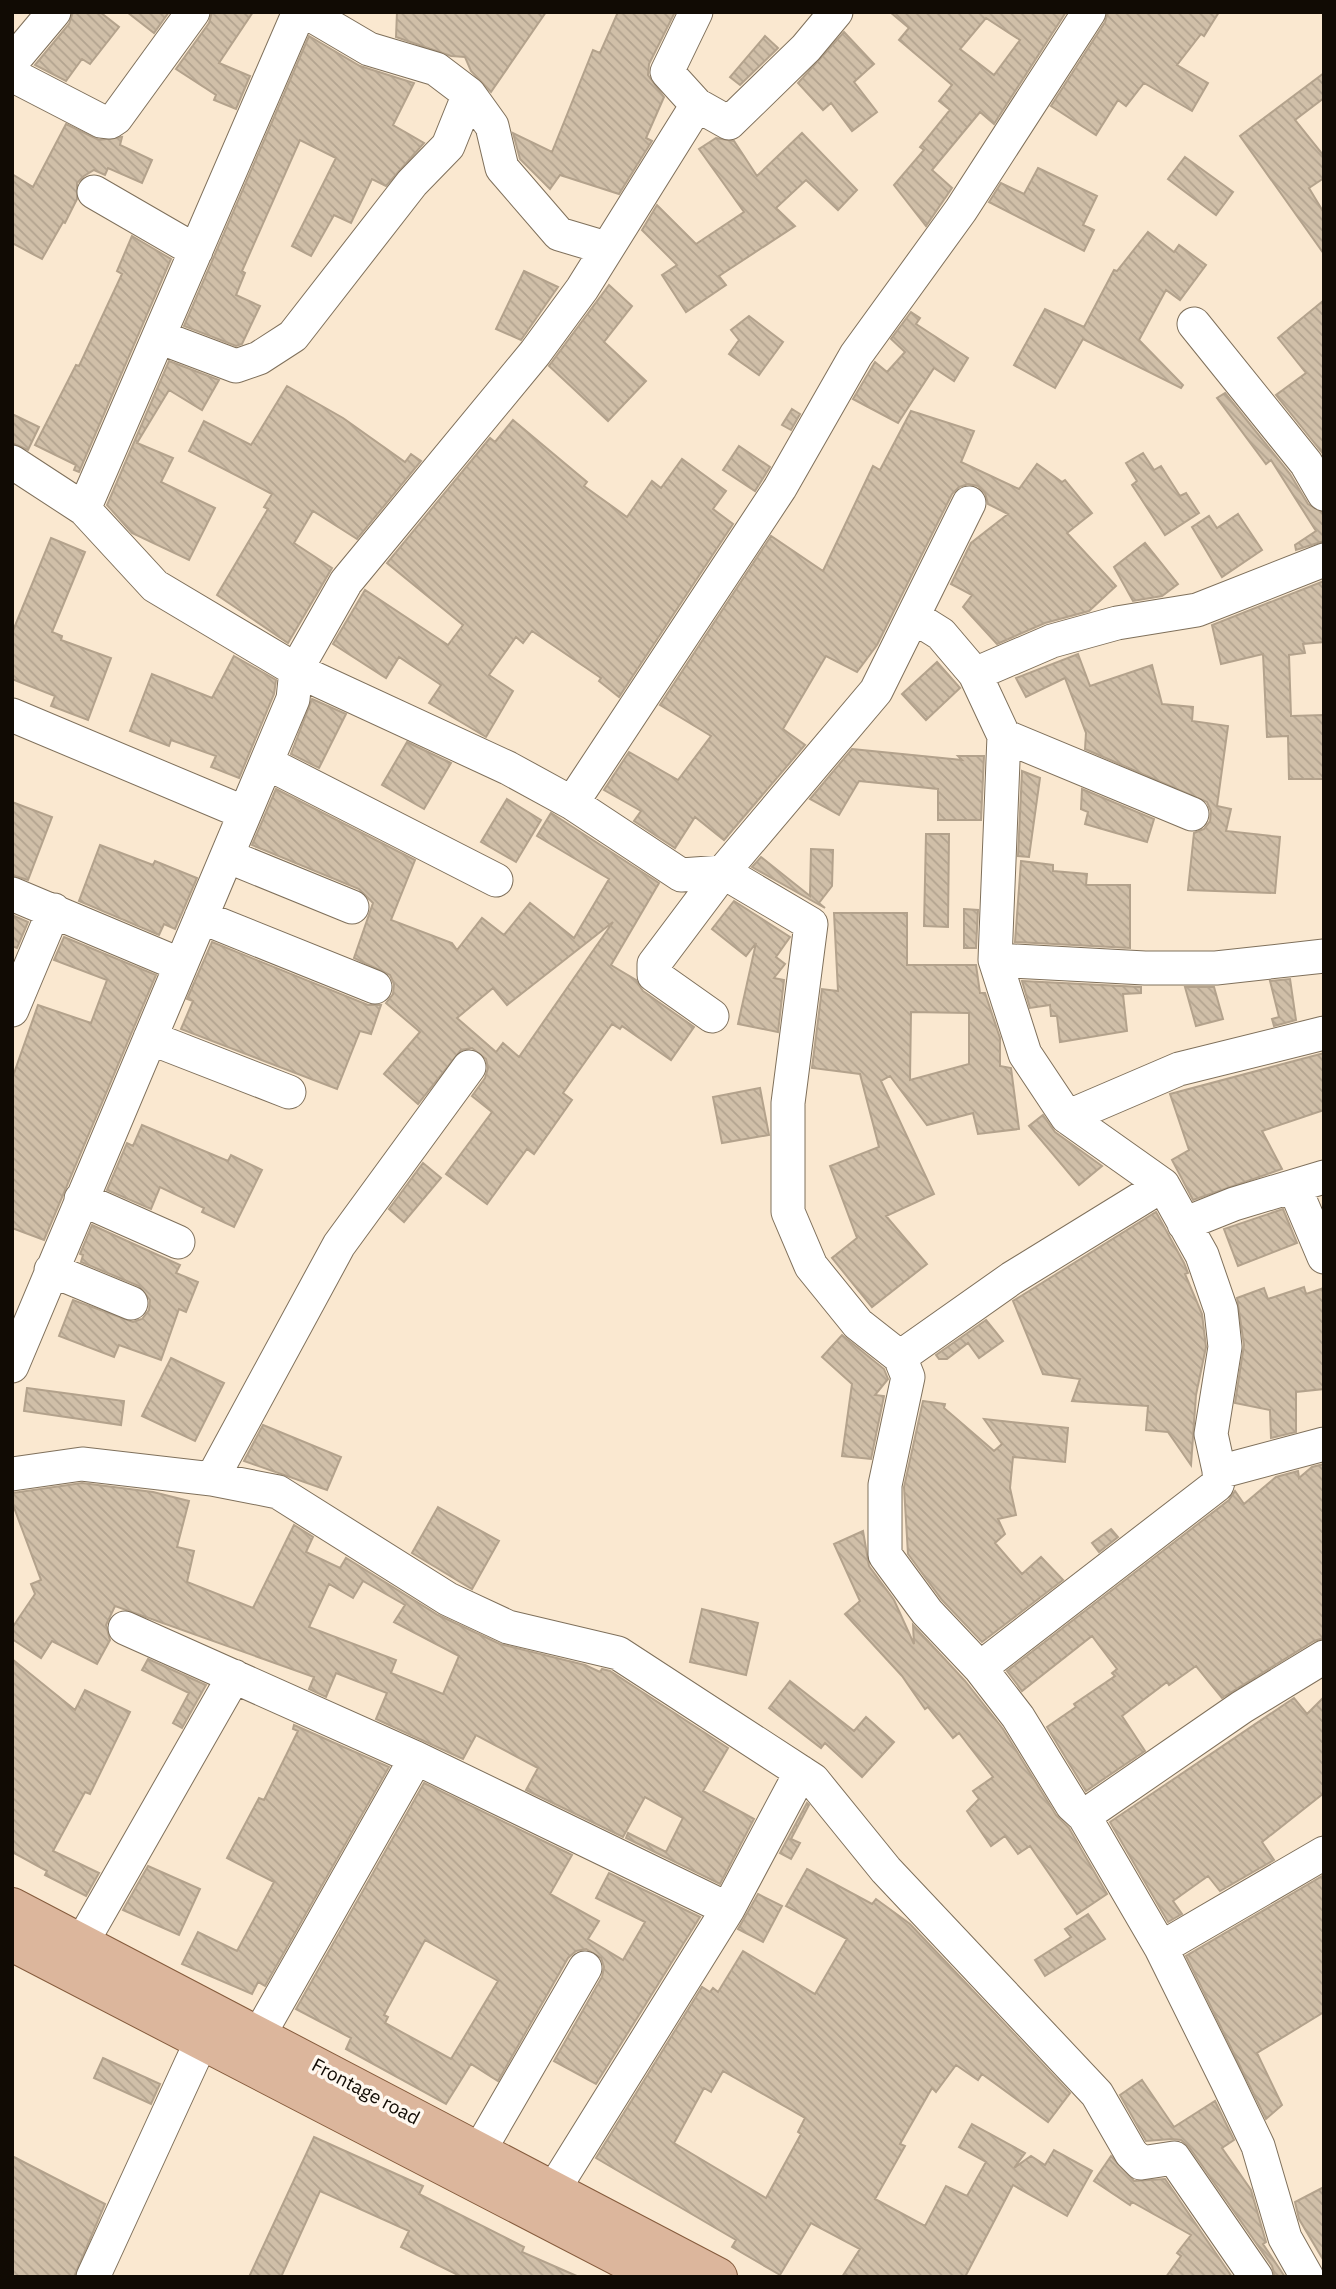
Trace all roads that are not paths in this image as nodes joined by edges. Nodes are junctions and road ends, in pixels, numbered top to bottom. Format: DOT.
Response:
graph roads {
  1 [pos="54,12"];
  2 [pos="193,12"];
  3 [pos="299,12"];
  4 [pos="306,12"];
  5 [pos="696,12"];
  6 [pos="836,12"];
  7 [pos="1089,12"];
  8 [pos="12,62"];
  9 [pos="12,75"];
  10 [pos="469,94"];
  11 [pos="697,106"];
  12 [pos="94,192"];
  13 [pos="606,248"];
  14 [pos="196,251"];
  15 [pos="1194,324"];
  16 [pos="159,337"];
  17 [pos="12,462"];
  18 [pos="1324,494"];
  19 [pos="969,503"];
  20 [pos="83,509"];
  21 [pos="1324,560"];
  22 [pos="914,617"];
  23 [pos="296,670"];
  24 [pos="975,674"];
  25 [pos="12,715"];
  26 [pos="1004,736"];
  27 [pos="267,763"];
  28 [pos="572,803"];
  29 [pos="245,813"];
  30 [pos="1192,814"];
  31 [pos="227,856"];
  32 [pos="723,872"];
  33 [pos="496,880"];
  34 [pos="12,894"];
  35 [pos="352,907"];
  36 [pos="54,910"];
  37 [pos="201,917"];
  38 [pos="1324,956"];
  39 [pos="995,960"];
  40 [pos="181,965"];
  41 [pos="376,987"];
  42 [pos="12,1010"];
  43 [pos="712,1016"];
  44 [pos="1324,1033"];
  45 [pos="150,1038"];
  46 [pos="468,1067"];
  47 [pos="289,1092"];
  48 [pos="1067,1117"];
  49 [pos="1309,1181"];
  50 [pos="1164,1185"];
  51 [pos="81,1199"];
  52 [pos="1184,1224"];
  53 [pos="178,1242"];
  54 [pos="1324,1256"];
  55 [pos="51,1270"];
  56 [pos="131,1303"];
  57 [pos="900,1357"];
  58 [pos="12,1366"];
  59 [pos="1324,1444"];
  60 [pos="1219,1472"];
  61 [pos="12,1474"];
  62 [pos="212,1479"];
  63 [pos="125,1628"];
  64 [pos="1324,1657"];
  65 [pos="980,1668"];
  66 [pos="234,1676"];
  67 [pos="416,1758"];
  68 [pos="801,1772"];
  69 [pos="1084,1816"];
  70 [pos="1324,1853"];
  71 [pos="12,1907"];
  72 [pos="728,1909"];
  73 [pos="12,1942"];
  74 [pos="81,1944"];
  75 [pos="1161,1948"];
  76 [pos="585,1968"];
  77 [pos="259,2035"];
  78 [pos="201,2042"];
  79 [pos="479,2151"];
  80 [pos="552,2192"];
  81 [pos="93,2277"];
  82 [pos="659,2277"];
  83 [pos="718,2277"];
  84 [pos="1256,2277"];
  85 [pos="1307,2277"];
  1 -- 8 [label="street"];
  2 -- 9 [label="street"];
  3 -- 14 [label="street"];
  4 -- 10 [label="street"];
  5 -- 11 [label="street"];
  6 -- 11 [label="street"];
  7 -- 28 [label="street"];
  10 -- 13 [label="street"];
  10 -- 16 [label="street"];
  11 -- 13 [label="street"];
  12 -- 14 [label="street"];
  13 -- 23 [label="street"];
  14 -- 16 [label="street"];
  15 -- 18 [label="street"];
  16 -- 20 [label="street"];
  17 -- 20 [label="street"];
  19 -- 22 [label="street"];
  20 -- 23 [label="street"];
  21 -- 24 [label="street"];
  22 -- 24 [label="street"];
  22 -- 32 [label="street"];
  23 -- 27 [label="street"];
  23 -- 28 [label="street"];
  24 -- 26 [label="street"];
  25 -- 29 [label="street"];
  26 -- 30 [label="street"];
  26 -- 39 [label="street"];
  27 -- 29 [label="street"];
  27 -- 33 [label="street"];
  28 -- 32 [label="street"];
  29 -- 31 [label="street"];
  31 -- 35 [label="street"];
  31 -- 37 [label="street"];
  32 -- 43 [label="street"];
  32 -- 57 [label="street"];
  34 -- 36 [label="street"];
  36 -- 40 [label="street"];
  36 -- 42 [label="street"];
  37 -- 40 [label="street"];
  37 -- 41 [label="street"];
  38 -- 39 [label="street"];
  39 -- 48 [label="street"];
  40 -- 45 [label="street"];
  44 -- 48 [label="street"];
  45 -- 47 [label="street"];
  45 -- 51 [label="street"];
  46 -- 62 [label="street"];
  48 -- 50 [label="street"];
  49 -- 52 [label="street"];
  49 -- 54 [label="street"];
  50 -- 52 [label="street"];
  50 -- 57 [label="street"];
  51 -- 53 [label="street"];
  51 -- 55 [label="street"];
  52 -- 60 [label="street"];
  55 -- 56 [label="street"];
  55 -- 58 [label="street"];
  57 -- 65 [label="street"];
  59 -- 60 [label="street"];
  60 -- 65 [label="street"];
  61 -- 62 [label="street"];
  62 -- 68 [label="street"];
  63 -- 66 [label="street"];
  64 -- 69 [label="street"];
  65 -- 69 [label="street"];
  66 -- 67 [label="street"];
  66 -- 74 [label="street"];
  67 -- 72 [label="street"];
  67 -- 77 [label="street"];
  68 -- 72 [label="street"];
  68 -- 84 [label="street"];
  69 -- 75 [label="street"];
  70 -- 75 [label="street"];
  71 -- 74 [label="main road, Frontage road"];
  72 -- 80 [label="street"];
  73 -- 78 [label="main road"];
  74 -- 77 [label="main road, Frontage road"];
  75 -- 85 [label="street"];
  76 -- 79 [label="street"];
  77 -- 79 [label="main road, Frontage road"];
  78 -- 81 [label="street"];
  78 -- 82 [label="main road"];
  79 -- 80 [label="main road, Frontage road"];
  80 -- 83 [label="main road, Frontage road"];
}
